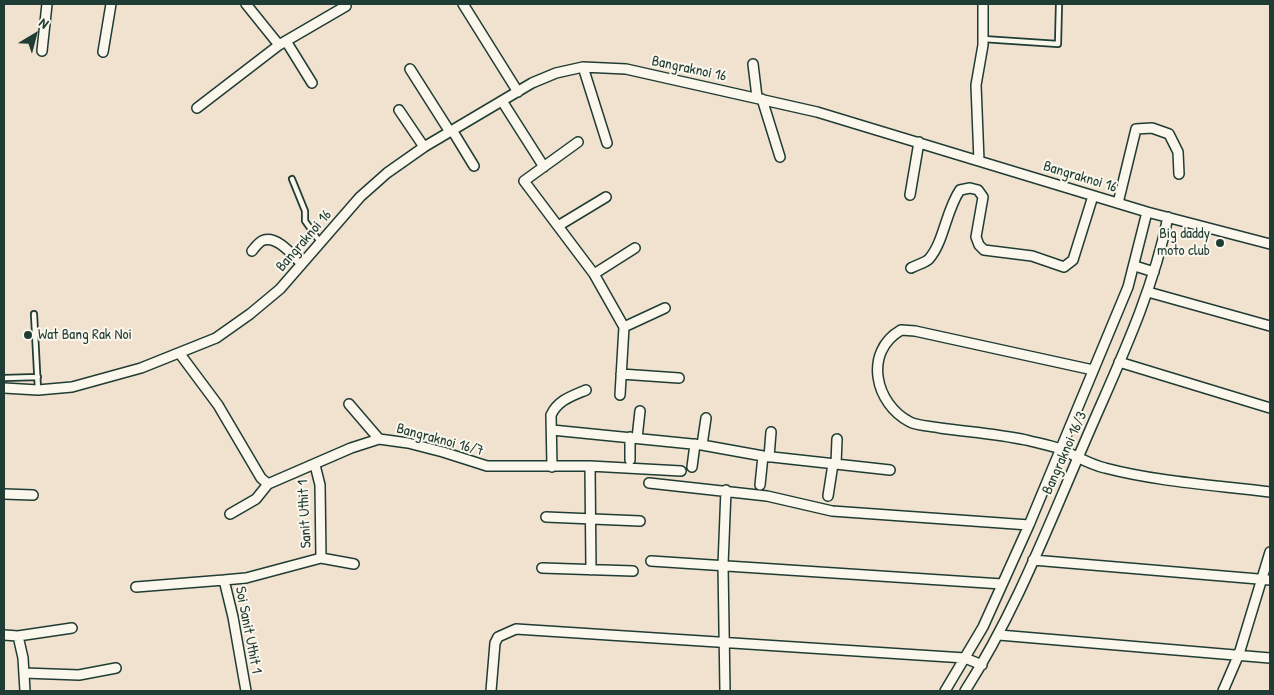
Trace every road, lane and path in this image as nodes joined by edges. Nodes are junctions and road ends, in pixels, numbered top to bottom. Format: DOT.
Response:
graph roads {
  1 [pos="47,4"];
  2 [pos="111,4"];
  3 [pos="246,4"];
  4 [pos="463,4"];
  5 [pos="983,4"];
  6 [pos="1059,4"];
  7 [pos="346,6"];
  8 [pos="983,39"];
  9 [pos="282,43"];
  10 [pos="42,51"];
  11 [pos="103,52"];
  12 [pos="753,64"];
  13 [pos="583,67"];
  14 [pos="410,69"];
  15 [pos="312,83"];
  16 [pos="518,92"];
  17 [pos="759,98"];
  18 [pos="502,101"];
  19 [pos="197,108"];
  20 [pos="399,110"];
  21 [pos="451,131"];
  22 [pos="578,142"];
  23 [pos="919,142"];
  24 [pos="607,143"];
  25 [pos="424,148"];
  26 [pos="780,158"];
  27 [pos="979,161"];
  28 [pos="474,166"];
  29 [pos="544,166"];
  30 [pos="1179,174"];
  31 [pos="292,179"];
  32 [pos="910,195"];
  33 [pos="1093,196"];
  34 [pos="606,197"];
  35 [pos="1118,203"];
  36 [pos="1147,212"];
  37 [pos="1168,217"];
  38 [pos="558,226"];
  39 [pos="320,242"];
  40 [pos="1270,244"];
  41 [pos="636,248"];
  42 [pos="252,250"];
  43 [pos="302,264"];
  44 [pos="1135,266"];
  45 [pos="911,268"];
  46 [pos="1154,272"];
  47 [pos="594,274"];
  48 [pos="1148,292"];
  49 [pos="665,308"];
  50 [pos="34,314"];
  51 [pos="1270,326"];
  52 [pos="624,327"];
  53 [pos="180,354"];
  54 [pos="1119,362"];
  55 [pos="1093,370"];
  56 [pos="621,374"];
  57 [pos="38,377"];
  58 [pos="4,378"];
  59 [pos="679,378"];
  60 [pos="4,388"];
  61 [pos="38,390"];
  62 [pos="586,390"];
  63 [pos="620,395"];
  64 [pos="349,404"];
  65 [pos="1270,408"];
  66 [pos="640,411"];
  67 [pos="706,418"];
  68 [pos="552,430"];
  69 [pos="771,432"];
  70 [pos="634,437"];
  71 [pos="379,439"];
  72 [pos="838,439"];
  73 [pos="698,445"];
  74 [pos="1060,449"];
  75 [pos="766,456"];
  76 [pos="1077,459"];
  77 [pos="630,460"];
  78 [pos="834,464"];
  79 [pos="315,465"];
  80 [pos="590,466"];
  81 [pos="552,467"];
  82 [pos="692,467"];
  83 [pos="890,470"];
  84 [pos="681,472"];
  85 [pos="649,483"];
  86 [pos="268,484"];
  87 [pos="760,485"];
  88 [pos="726,490"];
  89 [pos="1270,492"];
  90 [pos="4,494"];
  91 [pos="33,495"];
  92 [pos="828,496"];
  93 [pos="230,514"];
  94 [pos="546,517"];
  95 [pos="591,520"];
  96 [pos="640,520"];
  97 [pos="1029,525"];
  98 [pos="1270,552"];
  99 [pos="321,558"];
  100 [pos="1033,560"];
  101 [pos="651,561"];
  102 [pos="354,564"];
  103 [pos="723,565"];
  104 [pos="288,567"];
  105 [pos="542,568"];
  106 [pos="591,570"];
  107 [pos="633,571"];
  108 [pos="224,580"];
  109 [pos="1267,580"];
  110 [pos="1002,584"];
  111 [pos="136,587"];
  112 [pos="72,628"];
  113 [pos="999,635"];
  114 [pos="4,636"];
  115 [pos="18,636"];
  116 [pos="723,642"];
  117 [pos="1239,654"];
  118 [pos="965,658"];
  119 [pos="1270,658"];
  120 [pos="982,665"];
  121 [pos="116,668"];
  122 [pos="24,673"];
  123 [pos="25,691"];
  124 [pos="246,691"];
  125 [pos="491,691"];
  126 [pos="725,691"];
  127 [pos="945,691"];
  128 [pos="965,691"];
  129 [pos="1222,691"];
  1 -- 10 [label="street"];
  2 -- 11 [label="street"];
  3 -- 9 [label="street"];
  4 -- 16 [label="street"];
  5 -- 8 [label="street"];
  6 -- 8 [label="lane"];
  7 -- 9 [label="street"];
  8 -- 27 [label="street"];
  9 -- 15 [label="street"];
  9 -- 19 [label="street"];
  12 -- 17 [label="street"];
  13 -- 16 [label="street, Bangraknoi 16"];
  13 -- 17 [label="street, Bangraknoi 16"];
  13 -- 24 [label="street"];
  14 -- 21 [label="street"];
  16 -- 18 [label="street, Bangraknoi 16"];
  17 -- 23 [label="street, Bangraknoi 16"];
  17 -- 26 [label="street"];
  18 -- 21 [label="street, Bangraknoi 16"];
  18 -- 29 [label="street"];
  20 -- 25 [label="street"];
  21 -- 25 [label="street, Bangraknoi 16"];
  21 -- 28 [label="street"];
  22 -- 29 [label="street"];
  23 -- 27 [label="street, Bangraknoi 16"];
  23 -- 32 [label="street"];
  25 -- 39 [label="street, Bangraknoi 16"];
  27 -- 33 [label="street, Bangraknoi 16"];
  29 -- 38 [label="street"];
  30 -- 35 [label="street"];
  31 -- 39 [label="lane"];
  33 -- 35 [label="street, Bangraknoi 16"];
  33 -- 45 [label="street"];
  34 -- 38 [label="street"];
  35 -- 36 [label="street, Bangraknoi 16"];
  36 -- 37 [label="street, Bangraknoi 16"];
  36 -- 44 [label="street"];
  37 -- 40 [label="street, Bangraknoi 16"];
  37 -- 46 [label="street, Bangraknoi 16/3"];
  38 -- 47 [label="street"];
  39 -- 43 [label="street, Bangraknoi 16"];
  41 -- 47 [label="street"];
  42 -- 43 [label="street"];
  43 -- 53 [label="street, Bangraknoi 16"];
  44 -- 46 [label="street"];
  44 -- 55 [label="street"];
  46 -- 48 [label="street, Bangraknoi 16/3"];
  47 -- 52 [label="street"];
  48 -- 51 [label="street"];
  48 -- 54 [label="street, Bangraknoi 16/3"];
  49 -- 52 [label="street"];
  50 -- 57 [label="lane"];
  52 -- 56 [label="street"];
  53 -- 61 [label="street, Bangraknoi 16"];
  53 -- 86 [label="street"];
  54 -- 65 [label="street"];
  54 -- 76 [label="street, Bangraknoi 16/3"];
  55 -- 74 [label="street"];
  55 -- 74 [label="street"];
  56 -- 59 [label="street"];
  56 -- 63 [label="street"];
  57 -- 58 [label="lane"];
  57 -- 61 [label="lane"];
  60 -- 61 [label="street, Bangraknoi 16"];
  62 -- 68 [label="street"];
  64 -- 71 [label="street"];
  66 -- 70 [label="street"];
  67 -- 73 [label="street"];
  68 -- 70 [label="street"];
  68 -- 81 [label="street"];
  69 -- 75 [label="street"];
  70 -- 73 [label="street"];
  70 -- 77 [label="street"];
  71 -- 79 [label="street, Bangraknoi 16/7"];
  71 -- 81 [label="street, Bangraknoi 16/7"];
  72 -- 78 [label="street"];
  73 -- 75 [label="street"];
  73 -- 82 [label="street"];
  74 -- 76 [label="street"];
  74 -- 97 [label="street"];
  75 -- 78 [label="street"];
  75 -- 87 [label="street"];
  76 -- 89 [label="street"];
  76 -- 100 [label="street, Bangraknoi 16/3"];
  78 -- 83 [label="street"];
  78 -- 92 [label="street"];
  79 -- 86 [label="street, Bangraknoi 16/7"];
  79 -- 99 [label="street, Sanit Uthit 1"];
  80 -- 81 [label="street, Bangraknoi 16/7"];
  80 -- 84 [label="street, Bangraknoi 16/7"];
  80 -- 95 [label="street"];
  85 -- 88 [label="street"];
  86 -- 93 [label="street"];
  88 -- 97 [label="street"];
  88 -- 103 [label="street"];
  90 -- 91 [label="street"];
  94 -- 95 [label="street"];
  95 -- 96 [label="street"];
  95 -- 106 [label="street"];
  97 -- 110 [label="street"];
  98 -- 109 [label="street"];
  99 -- 102 [label="street"];
  99 -- 104 [label="street, Sanit Uthit 1"];
  100 -- 109 [label="street"];
  100 -- 113 [label="street, Bangraknoi 16/3"];
  101 -- 103 [label="street"];
  103 -- 110 [label="street"];
  103 -- 116 [label="street"];
  104 -- 108 [label="street, Soi Sanit Uthit 1"];
  105 -- 106 [label="street"];
  106 -- 107 [label="street"];
  108 -- 111 [label="street"];
  108 -- 124 [label="street, Soi Sanit Uthit 1"];
  109 -- 117 [label="street"];
  110 -- 118 [label="street"];
  112 -- 115 [label="street"];
  113 -- 117 [label="street"];
  113 -- 120 [label="street, Bangraknoi 16/3"];
  114 -- 115 [label="street"];
  115 -- 122 [label="street"];
  116 -- 118 [label="street"];
  116 -- 125 [label="street"];
  116 -- 126 [label="street"];
  117 -- 119 [label="street"];
  117 -- 129 [label="street"];
  118 -- 120 [label="street"];
  118 -- 127 [label="street"];
  120 -- 128 [label="street, Bangraknoi 16/3"];
  121 -- 122 [label="street"];
  122 -- 123 [label="street"];
}
